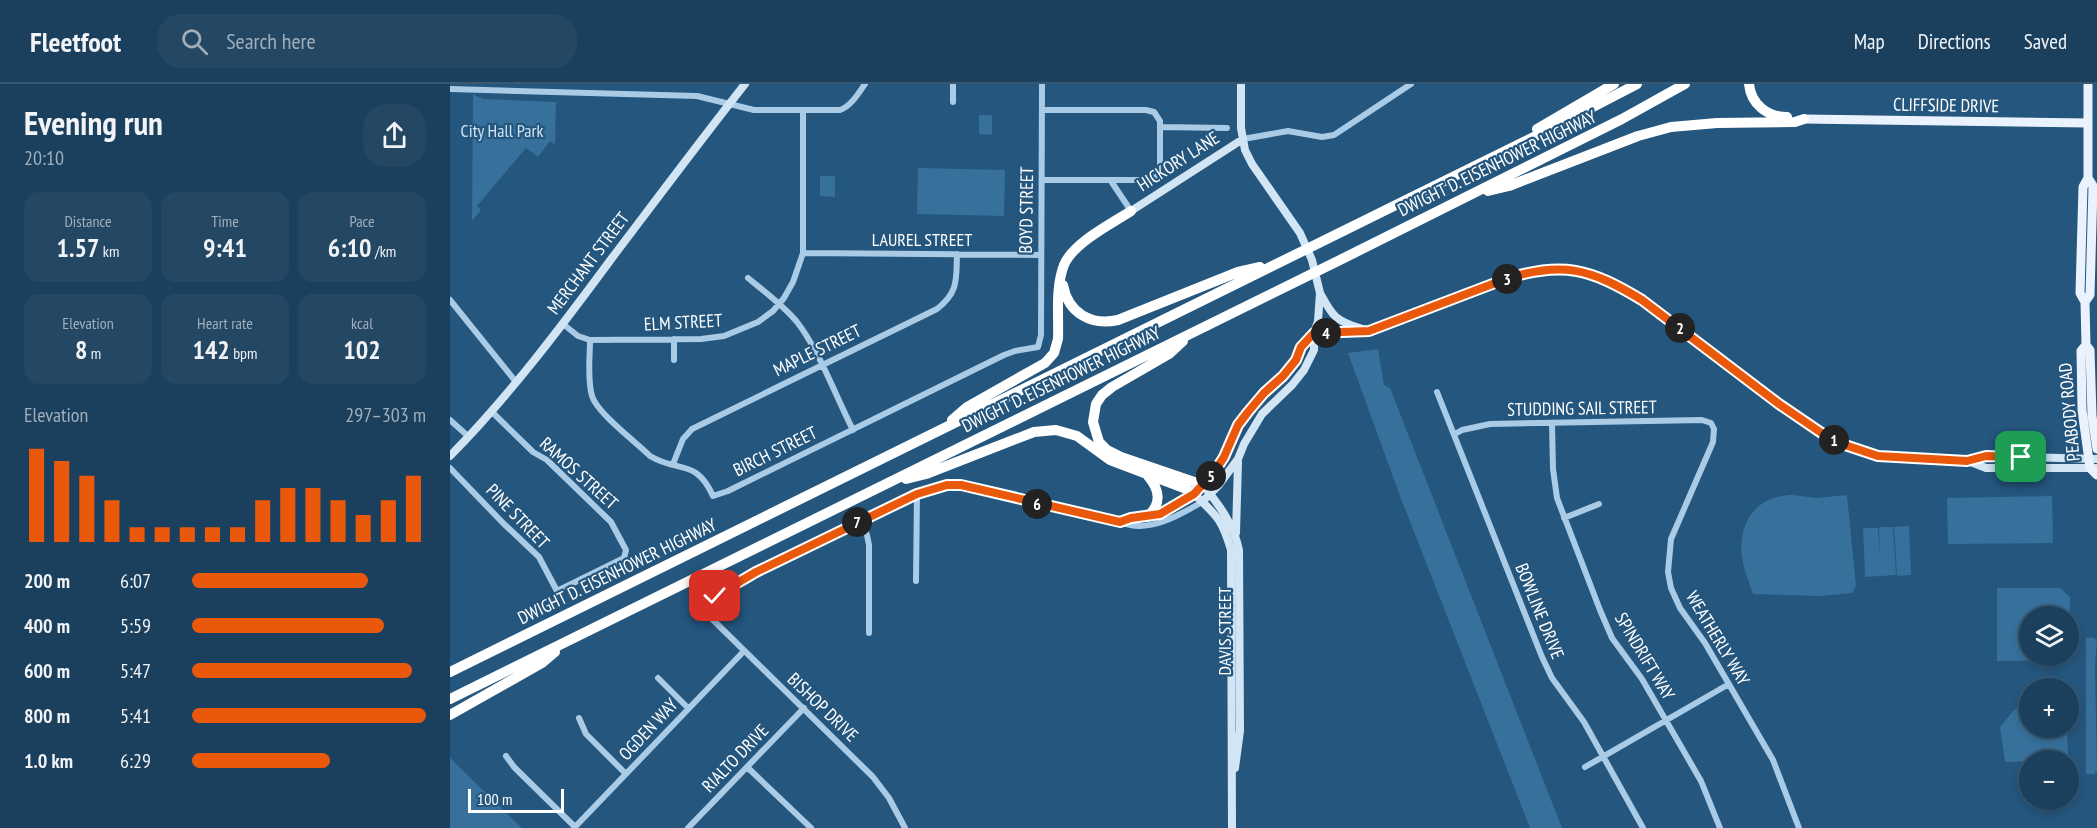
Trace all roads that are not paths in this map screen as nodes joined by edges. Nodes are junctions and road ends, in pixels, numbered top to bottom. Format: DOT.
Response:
graph roads {
  1 [pos="530,84"];
  2 [pos="745,84"];
  3 [pos="865,84"];
  4 [pos="953,84"];
  5 [pos="1042,84"];
  6 [pos="1241,84"];
  7 [pos="1411,84"];
  8 [pos="1614,84"];
  9 [pos="1637,84"];
  10 [pos="1685,84"];
  11 [pos="1749,84"];
  12 [pos="2088,84"];
  13 [pos="450,89"];
  14 [pos="529,92"];
  15 [pos="953,102"];
  16 [pos="730,104"];
  17 [pos="803,110"];
  18 [pos="1042,110"];
  19 [pos="1804,119"];
  20 [pos="2088,123"];
  21 [pos="1160,127"];
  22 [pos="1227,128"];
  23 [pos="1243,139"];
  24 [pos="1497,154"];
  25 [pos="1042,180"];
  26 [pos="1111,181"];
  27 [pos="1465,197"];
  28 [pos="1131,210"];
  29 [pos="2090,238"];
  30 [pos="803,253"];
  31 [pos="957,254"];
  32 [pos="1041,255"];
  33 [pos="1281,262"];
  34 [pos="1061,276"];
  35 [pos="748,278"];
  36 [pos="1320,293"];
  37 [pos="450,300"];
  38 [pos="779,304"];
  39 [pos="563,324"];
  40 [pos="1197,330"];
  41 [pos="1369,331"];
  42 [pos="1314,333"];
  43 [pos="1041,336"];
  44 [pos="590,339"];
  45 [pos="674,339"];
  46 [pos="2086,345"];
  47 [pos="674,360"];
  48 [pos="821,365"];
  49 [pos="516,382"];
  50 [pos="1437,392"];
  51 [pos="492,412"];
  52 [pos="450,420"];
  53 [pos="1552,423"];
  54 [pos="1711,423"];
  55 [pos="853,430"];
  56 [pos="940,430"];
  57 [pos="1455,434"];
  58 [pos="469,437"];
  59 [pos="2097,449"];
  60 [pos="450,456"];
  61 [pos="1239,459"];
  62 [pos="673,464"];
  63 [pos="2094,466"];
  64 [pos="450,468"];
  65 [pos="1147,475"];
  66 [pos="885,484"];
  67 [pos="1206,490"];
  68 [pos="917,494"];
  69 [pos="1198,498"];
  70 [pos="1599,504"];
  71 [pos="1147,517"];
  72 [pos="1564,518"];
  73 [pos="861,520"];
  74 [pos="1120,522"];
  75 [pos="1236,536"];
  76 [pos="916,581"];
  77 [pos="557,591"];
  78 [pos="709,616"];
  79 [pos="870,633"];
  80 [pos="569,640"];
  81 [pos="744,651"];
  82 [pos="450,672"];
  83 [pos="658,678"];
  84 [pos="1729,684"];
  85 [pos="450,699"];
  86 [pos="688,708"];
  87 [pos="804,708"];
  88 [pos="450,715"];
  89 [pos="579,718"];
  90 [pos="1666,720"];
  91 [pos="506,756"];
  92 [pos="1603,756"];
  93 [pos="1585,766"];
  94 [pos="747,767"];
  95 [pos="626,774"];
  96 [pos="1232,776"];
  97 [pos="574,827"];
  98 [pos="688,828"];
  99 [pos="811,828"];
  100 [pos="905,828"];
  101 [pos="1232,828"];
  102 [pos="1643,828"];
  103 [pos="1720,828"];
  104 [pos="1799,828"];
  1 -- 14 [label="street"];
  2 -- 16 [label="street, MERCHANT STREET"];
  3 -- 17 [label="street"];
  4 -- 15 [label="street"];
  5 -- 18 [label="street, BOYD STREET"];
  6 -- 23 [label="street"];
  7 -- 23 [label="street"];
  8 -- 24 [label="highway"];
  9 -- 24 [label="highway, DWIGHT D. EISENHOWER HIGHWAY"];
  10 -- 27 [label="highway, DWIGHT D. EISENHOWER HIGHWAY"];
  11 -- 19 [label="highway"];
  12 -- 20 [label="main road, PEABODY ROAD"];
  13 -- 14 [label="street"];
  14 -- 16 [label="street"];
  16 -- 17 [label="street"];
  16 -- 39 [label="street, MERCHANT STREET"];
  17 -- 30 [label="street, ELM STREET"];
  18 -- 21 [label="street"];
  18 -- 25 [label="street, BOYD STREET"];
  19 -- 20 [label="main road, CLIFFSIDE DRIVE"];
  19 -- 27 [label="highway"];
  20 -- 29 [label="main road, PEABODY ROAD"];
  21 -- 22 [label="street"];
  21 -- 26 [label="street"];
  23 -- 28 [label="street, HICKORY LANE"];
  23 -- 36 [label="street"];
  24 -- 33 [label="highway, DWIGHT D. EISENHOWER HIGHWAY"];
  25 -- 26 [label="street"];
  25 -- 32 [label="street, BOYD STREET"];
  26 -- 28 [label="street"];
  27 -- 40 [label="highway, DWIGHT D. EISENHOWER HIGHWAY"];
  28 -- 34 [label="highway"];
  29 -- 46 [label="main road, PEABODY ROAD"];
  30 -- 31 [label="street, LAUREL STREET"];
  30 -- 38 [label="street, ELM STREET"];
  31 -- 32 [label="street, LAUREL STREET"];
  31 -- 48 [label="street, MAPLE STREET"];
  32 -- 43 [label="street, BOYD STREET"];
  33 -- 34 [label="highway"];
  33 -- 56 [label="highway, DWIGHT D. EISENHOWER HIGHWAY"];
  34 -- 56 [label="highway"];
  35 -- 38 [label="street"];
  36 -- 41 [label="street"];
  36 -- 42 [label="street"];
  37 -- 49 [label="street"];
  38 -- 45 [label="street, ELM STREET"];
  38 -- 48 [label="street"];
  39 -- 44 [label="street, ELM STREET"];
  39 -- 49 [label="street, MERCHANT STREET"];
  40 -- 66 [label="highway, DWIGHT D. EISENHOWER HIGHWAY"];
  40 -- 67 [label="highway"];
  41 -- 42 [label="street"];
  41 -- 63 [label="street"];
  42 -- 61 [label="street"];
  42 -- 67 [label="street"];
  43 -- 55 [label="street, BIRCH STREET"];
  44 -- 45 [label="street, ELM STREET"];
  44 -- 62 [label="street, BIRCH STREET"];
  45 -- 47 [label="street"];
  46 -- 59 [label="main road, PEABODY ROAD"];
  46 -- 63 [label="main road, PEABODY ROAD"];
  48 -- 55 [label="street"];
  48 -- 62 [label="street, MAPLE STREET"];
  49 -- 51 [label="street, MERCHANT STREET"];
  50 -- 57 [label="street, BOWLINE DRIVE"];
  51 -- 58 [label="street, MERCHANT STREET"];
  51 -- 77 [label="street, RAMOS STREET"];
  52 -- 58 [label="street"];
  53 -- 54 [label="street, STUDDING SAIL STREET"];
  53 -- 57 [label="street, STUDDING SAIL STREET"];
  53 -- 72 [label="street, SPINDRIFT WAY"];
  54 -- 84 [label="street, WEATHERLY WAY"];
  55 -- 62 [label="street, BIRCH STREET"];
  56 -- 82 [label="highway, DWIGHT D. EISENHOWER HIGHWAY"];
  57 -- 92 [label="street, BOWLINE DRIVE"];
  58 -- 60 [label="street, MERCHANT STREET"];
  61 -- 67 [label="street"];
  61 -- 75 [label="street"];
  64 -- 77 [label="street, PINE STREET"];
  65 -- 66 [label="highway"];
  65 -- 69 [label="highway"];
  65 -- 71 [label="highway"];
  66 -- 80 [label="highway, DWIGHT D. EISENHOWER HIGHWAY"];
  67 -- 69 [label="street"];
  67 -- 75 [label="street, DAVIS STREET"];
  68 -- 73 [label="street"];
  68 -- 74 [label="street"];
  68 -- 76 [label="street"];
  69 -- 71 [label="street"];
  69 -- 74 [label="street"];
  69 -- 96 [label="street, DAVIS STREET"];
  70 -- 72 [label="street"];
  71 -- 74 [label="street"];
  72 -- 90 [label="street, SPINDRIFT WAY"];
  73 -- 78 [label="street"];
  73 -- 79 [label="street"];
  75 -- 96 [label="street, DAVIS STREET"];
  78 -- 81 [label="street, BISHOP DRIVE"];
  80 -- 85 [label="highway, DWIGHT D. EISENHOWER HIGHWAY"];
  80 -- 88 [label="highway"];
  81 -- 86 [label="street, OGDEN WAY"];
  81 -- 87 [label="street, BISHOP DRIVE"];
  83 -- 86 [label="street"];
  84 -- 90 [label="street"];
  84 -- 104 [label="street, WEATHERLY WAY"];
  86 -- 95 [label="street, OGDEN WAY"];
  87 -- 94 [label="street, RIALTO DRIVE"];
  87 -- 100 [label="street, BISHOP DRIVE"];
  89 -- 95 [label="street"];
  90 -- 92 [label="street"];
  90 -- 103 [label="street, SPINDRIFT WAY"];
  91 -- 97 [label="street"];
  92 -- 93 [label="street"];
  92 -- 102 [label="street, BOWLINE DRIVE"];
  94 -- 98 [label="street, RIALTO DRIVE"];
  94 -- 99 [label="street"];
  95 -- 97 [label="street, OGDEN WAY"];
  96 -- 101 [label="street, DAVIS STREET"];
}
